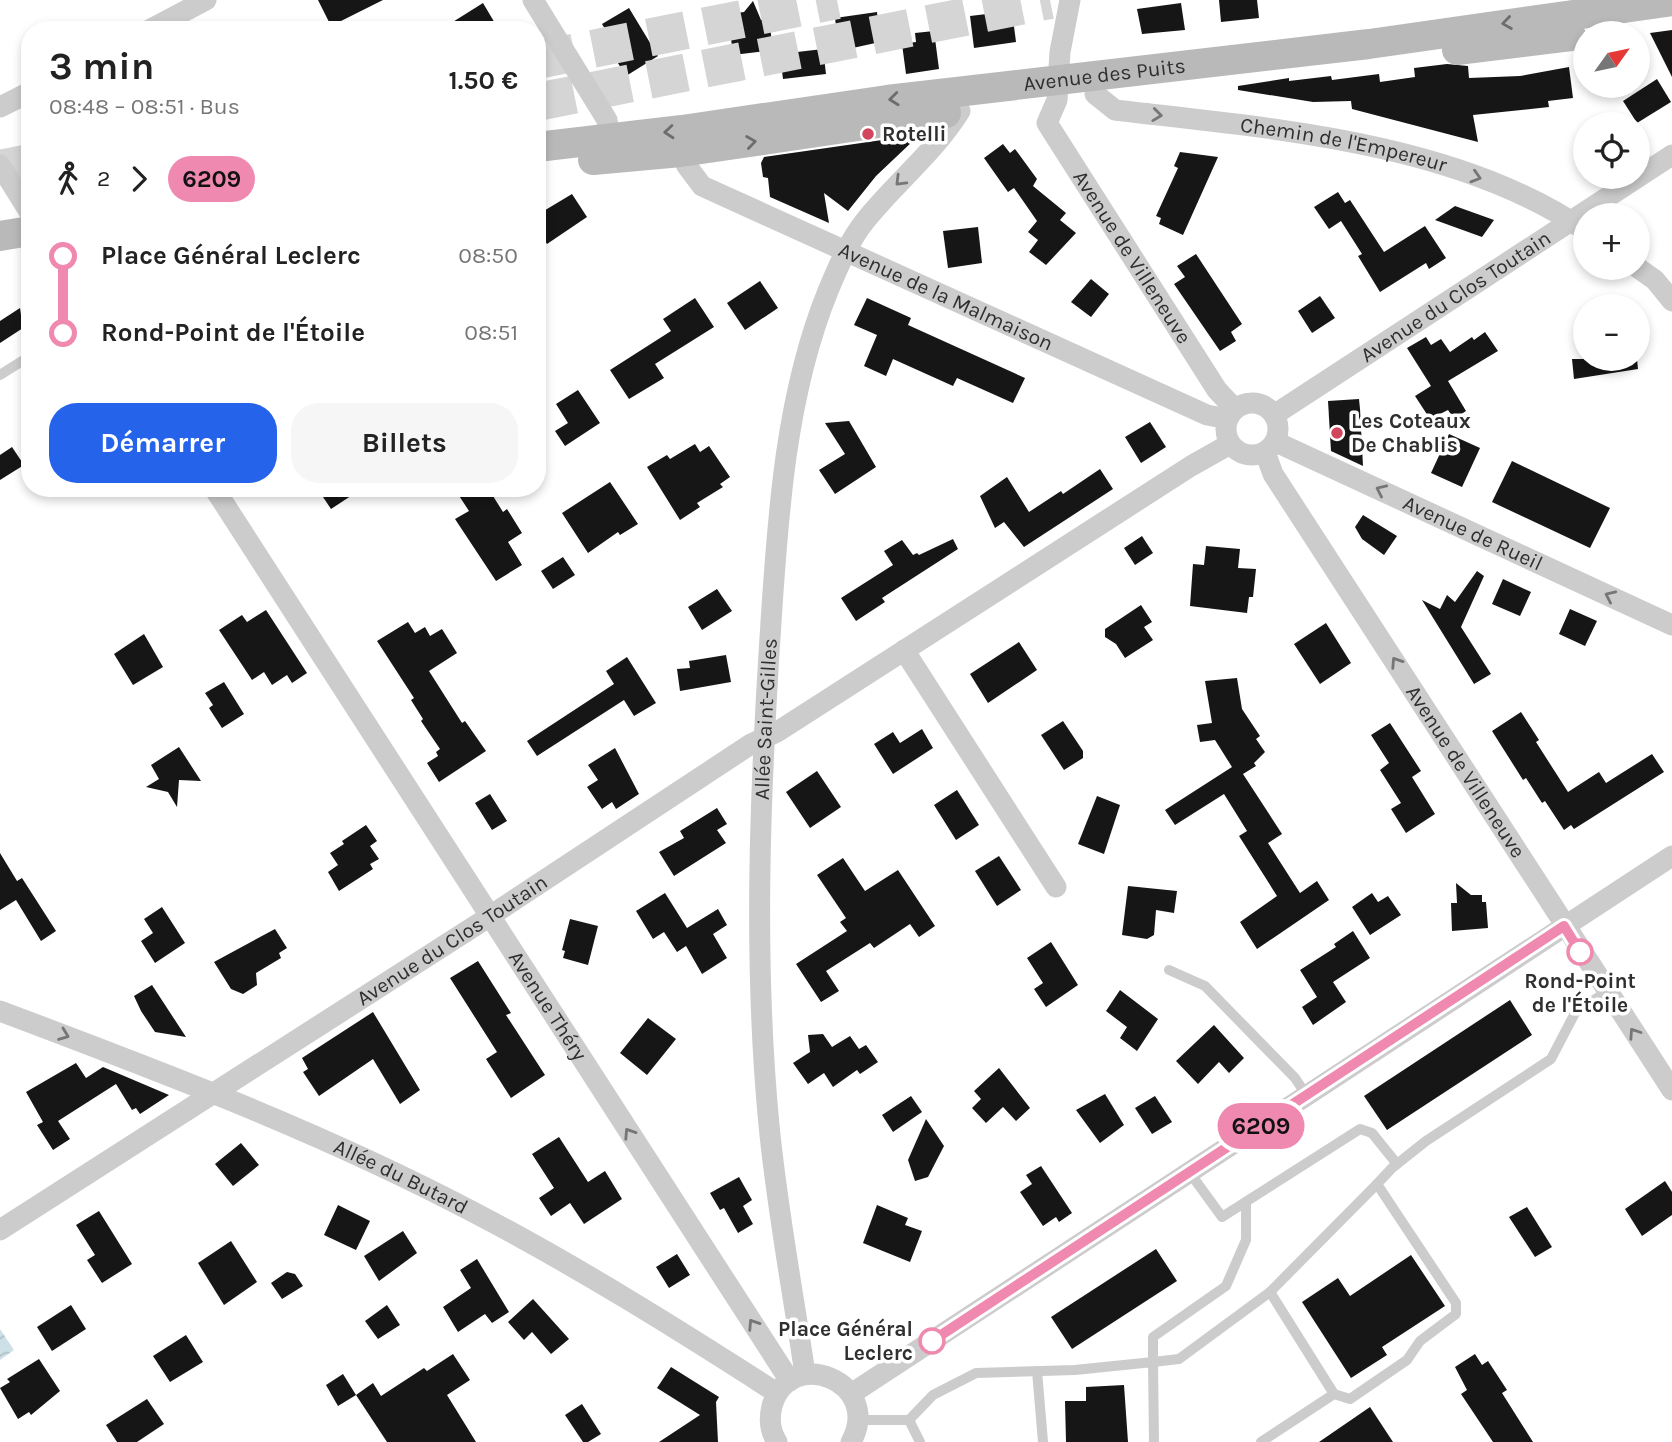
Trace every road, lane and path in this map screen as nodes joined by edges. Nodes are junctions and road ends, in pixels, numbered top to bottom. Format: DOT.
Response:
graph roads {
  1 [pos="206,0"];
  2 [pos="533,0"];
  3 [pos="1070,0"];
  4 [pos="1672,1"];
  5 [pos="1621,19"];
  6 [pos="166,21"];
  7 [pos="546,21"];
  8 [pos="546,21"];
  9 [pos="1616,21"];
  10 [pos="1672,21"];
  11 [pos="1573,34"];
  12 [pos="1462,40"];
  13 [pos="1058,90"];
  14 [pos="1095,94"];
  15 [pos="21,96"];
  16 [pos="0,107"];
  17 [pos="960,111"];
  18 [pos="826,120"];
  19 [pos="546,147"];
  20 [pos="611,147"];
  21 [pos="681,152"];
  22 [pos="1672,155"];
  23 [pos="0,165"];
  24 [pos="546,165"];
  25 [pos="21,199"];
  26 [pos="1610,203"];
  27 [pos="21,214"];
  28 [pos="0,217"];
  29 [pos="1573,224"];
  30 [pos="1573,231"];
  31 [pos="21,232"];
  32 [pos="0,236"];
  33 [pos="847,249"];
  34 [pos="1650,276"];
  35 [pos="1672,301"];
  36 [pos="21,362"];
  37 [pos="0,375"];
  38 [pos="1231,414"];
  39 [pos="1275,415"];
  40 [pos="1230,444"];
  41 [pos="1270,447"];
  42 [pos="220,497"];
  43 [pos="1672,625"];
  44 [pos="904,650"];
  45 [pos="763,739"];
  46 [pos="1672,856"];
  47 [pos="1056,887"];
  48 [pos="489,916"];
  49 [pos="1564,926"];
  50 [pos="1169,970"];
  51 [pos="1606,992"];
  52 [pos="0,1011"];
  53 [pos="1672,1090"];
  54 [pos="216,1092"];
  55 [pos="1307,1097"];
  56 [pos="1397,1164"];
  57 [pos="1190,1173"];
  58 [pos="1377,1184"];
  59 [pos="1245,1202"];
  60 [pos="0,1230"];
  61 [pos="1270,1292"];
  62 [pos="1153,1362"];
  63 [pos="1037,1371"];
  64 [pos="791,1383"];
  65 [pos="851,1394"];
  66 [pos="1334,1394"];
  67 [pos="858,1420"];
  68 [pos="909,1420"];
  69 [pos="777,1442"];
  70 [pos="851,1442"];
  71 [pos="920,1442"];
  72 [pos="1043,1442"];
  73 [pos="1154,1442"];
  74 [pos="1261,1442"];
  1 -- 6 [label="street"];
  2 -- 7 [label="street"];
  3 -- 13 [label="street"];
  4 -- 5 [label="street, Avenue des Puits"];
  5 -- 9 [label="street, Avenue des Puits"];
  5 -- 10 [label="street, Avenue des Puits"];
  5 -- 12 [label="street, Avenue des Puits, one-way"];
  8 -- 20 [label="street"];
  11 -- 12 [label="street, Avenue des Puits"];
  12 -- 13 [label="street, Avenue des Puits"];
  12 -- 14 [label="street, Avenue des Puits"];
  13 -- 14 [label="street, Avenue des Puits"];
  13 -- 17 [label="street, Avenue des Puits"];
  13 -- 18 [label="street, Avenue des Puits, one-way"];
  13 -- 38 [label="street, Avenue de Villeneuve"];
  14 -- 29 [label="street, Chemin de l'Empereur, one-way"];
  15 -- 16 [label="street"];
  17 -- 18 [label="street, Avenue des Puits"];
  17 -- 33 [label="street, Allée Saint-Gilles, one-way"];
  18 -- 20 [label="street, Avenue des Puits, one-way"];
  21 -- 18 [label="street, Avenue des Puits, one-way"];
  19 -- 20 [label="street, Avenue des Puits"];
  20 -- 21 [label="street, Avenue des Puits"];
  20 -- 24 [label="street, Avenue des Puits"];
  21 -- 33 [label="street, Avenue de la Malmaison"];
  22 -- 26 [label="street, Avenue du Clos Toutain"];
  23 -- 25 [label="street"];
  27 -- 28 [label="street"];
  30 -- 39 [label="street, Avenue du Clos Toutain"];
  31 -- 32 [label="street"];
  33 -- 38 [label="street, Avenue de la Malmaison"];
  33 -- 45 [label="street, Allée Saint-Gilles"];
  34 -- 35 [label="street"];
  36 -- 37 [label="lane"];
  38 -- 39 [label="street"];
  38 -- 40 [label="street"];
  39 -- 41 [label="street"];
  40 -- 41 [label="street"];
  40 -- 44 [label="street, Avenue du Clos Toutain"];
  43 -- 41 [label="street, Avenue de Rueil, one-way"];
  49 -- 41 [label="street, Avenue de Villeneuve, one-way"];
  42 -- 48 [label="street, Avenue Théry"];
  44 -- 45 [label="street, Avenue du Clos Toutain"];
  44 -- 47 [label="street"];
  45 -- 48 [label="street, Avenue du Clos Toutain"];
  45 -- 64 [label="street, Allée Saint-Gilles"];
  46 -- 49 [label="street"];
  48 -- 54 [label="street, Avenue du Clos Toutain"];
  64 -- 48 [label="street, Avenue Théry, one-way"];
  49 -- 51 [label="street, Avenue de Villeneuve"];
  49 -- 55 [label="street"];
  50 -- 55 [label="lane"];
  53 -- 51 [label="street, Avenue de Villeneuve, one-way"];
  51 -- 56 [label="lane"];
  52 -- 54 [label="street, Allée du Butard, one-way"];
  54 -- 60 [label="street, Avenue du Clos Toutain"];
  54 -- 64 [label="street, Allée du Butard"];
  55 -- 57 [label="street"];
  56 -- 58 [label="lane"];
  56 -- 59 [label="lane"];
  57 -- 59 [label="lane"];
  57 -- 65 [label="street"];
  58 -- 61 [label="lane"];
  58 -- 66 [label="lane"];
  59 -- 62 [label="lane"];
  61 -- 62 [label="lane"];
  61 -- 66 [label="lane"];
  62 -- 63 [label="lane"];
  62 -- 73 [label="lane"];
  63 -- 68 [label="lane"];
  63 -- 72 [label="lane"];
  64 -- 65 [label="street, Allée du Butard"];
  64 -- 69 [label="street, Allée Saint-Gilles"];
  65 -- 67 [label="street"];
  66 -- 74 [label="lane"];
  67 -- 68 [label="lane"];
  67 -- 70 [label="street"];
  68 -- 71 [label="lane"];
}
